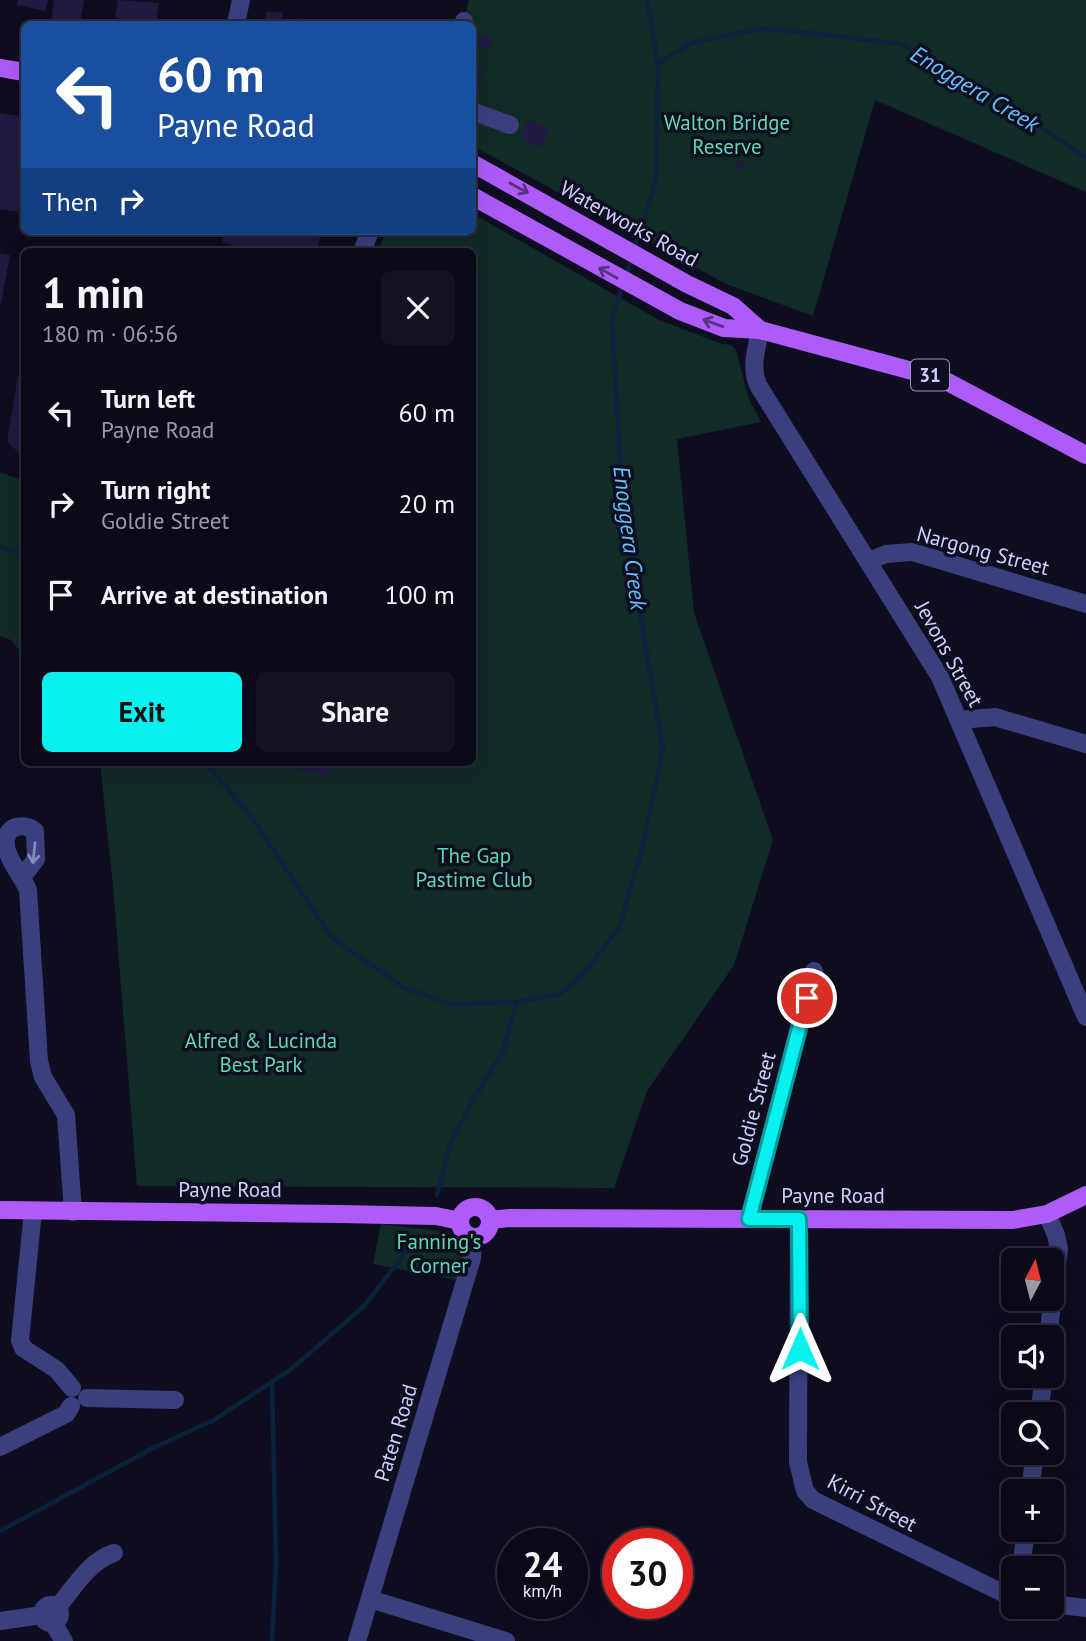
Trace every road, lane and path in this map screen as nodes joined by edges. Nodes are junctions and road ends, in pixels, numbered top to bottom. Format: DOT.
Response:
graph roads {
  1 [pos="241,0"];
  2 [pos="237,21"];
  3 [pos="0,68"];
  4 [pos="21,72"];
  5 [pos="476,112"];
  6 [pos="510,125"];
  7 [pos="476,165"];
  8 [pos="476,198"];
  9 [pos="760,330"];
  10 [pos="1086,455"];
  11 [pos="869,561"];
  12 [pos="1086,604"];
  13 [pos="960,720"];
  14 [pos="1086,744"];
  15 [pos="26,883"];
  16 [pos="814,971"];
  17 [pos="1086,1017"];
  18 [pos="1086,1195"];
  19 [pos="0,1210"];
  20 [pos="33,1211"];
  21 [pos="73,1212"];
  22 [pos="1047,1214"];
  23 [pos="749,1219"];
  24 [pos="799,1219"];
  25 [pos="490,1220"];
  26 [pos="460,1221"];
  27 [pos="473,1237"];
  28 [pos="1050,1325"];
  29 [pos="77,1397"];
  30 [pos="175,1400"];
  31 [pos="0,1447"];
  32 [pos="114,1553"];
  33 [pos="1001,1592"];
  34 [pos="370,1599"];
  35 [pos="1064,1605"];
  36 [pos="1086,1608"];
  37 [pos="51,1615"];
  38 [pos="0,1622"];
  39 [pos="64,1641"];
  40 [pos="357,1641"];
  41 [pos="506,1641"];
  1 -- 2 [label="street"];
  3 -- 4 [label="main road"];
  5 -- 6 [label="street"];
  7 -- 9 [label="main road, Waterworks Road / 31, one-way"];
  9 -- 8 [label="main road, Waterworks Road / 31, one-way"];
  9 -- 10 [label="main road, Waterworks Road / 31"];
  9 -- 11 [label="street, Jevons Street"];
  11 -- 12 [label="street, Nargong Street"];
  11 -- 13 [label="street, Jevons Street"];
  13 -- 14 [label="street"];
  13 -- 17 [label="street, Jevons Street"];
  15 -- 21 [label="street"];
  16 -- 23 [label="street, Goldie Street"];
  18 -- 22 [label="main road, Payne Road"];
  19 -- 20 [label="main road, Payne Road"];
  20 -- 21 [label="main road, Payne Road"];
  20 -- 29 [label="street"];
  21 -- 26 [label="main road, Payne Road"];
  22 -- 24 [label="main road, Payne Road"];
  22 -- 28 [label="street"];
  23 -- 24 [label="main road, Payne Road"];
  23 -- 25 [label="main road, Payne Road"];
  24 -- 33 [label="street, Kirri Street"];
  25 -- 26 [label="main road"];
  25 -- 27 [label="main road"];
  26 -- 27 [label="main road"];
  27 -- 34 [label="street, Paten Road"];
  29 -- 30 [label="street"];
  29 -- 31 [label="street"];
  32 -- 37 [label="street"];
  34 -- 40 [label="street, Paten Road"];
  34 -- 41 [label="street"];
  35 -- 36 [label="street"];
  37 -- 38 [label="street"];
  37 -- 39 [label="street"];
}
